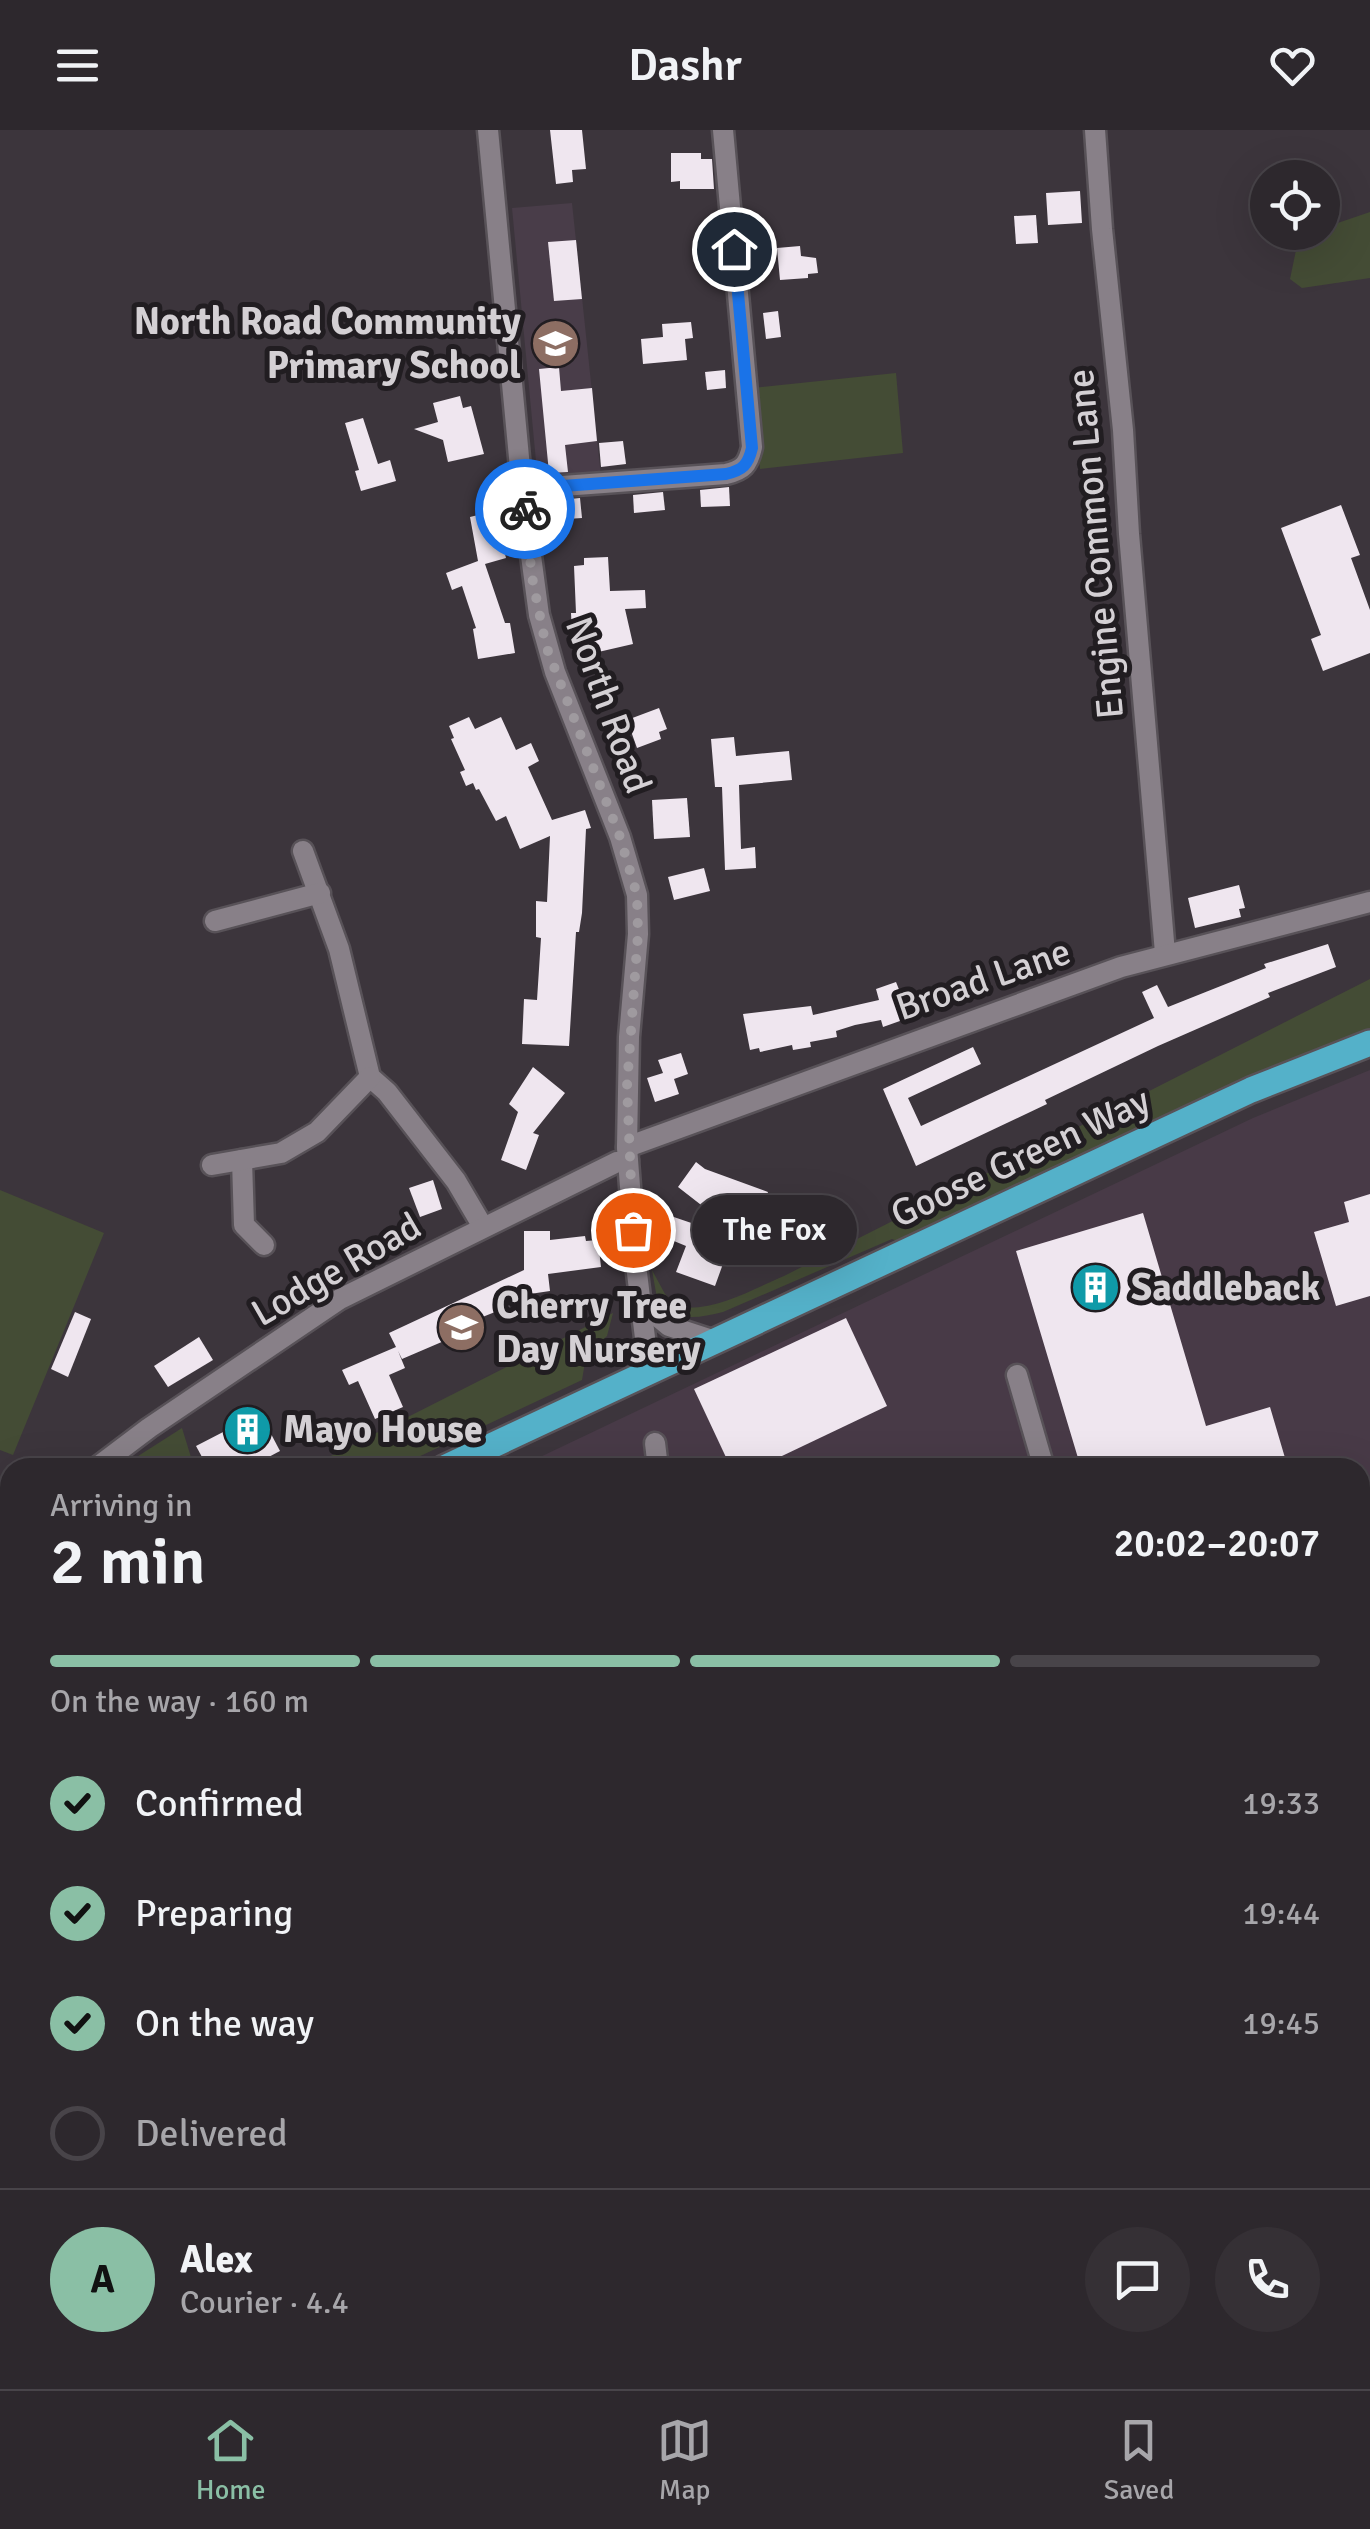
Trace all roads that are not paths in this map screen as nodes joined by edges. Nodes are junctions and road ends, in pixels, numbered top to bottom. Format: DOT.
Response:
graph roads {
  1 [pos="488,130"];
  2 [pos="723,130"];
  3 [pos="1095,130"];
  4 [pos="522,489"];
  5 [pos="304,851"];
  6 [pos="320,893"];
  7 [pos="1370,902"];
  8 [pos="215,921"];
  9 [pos="1164,953"];
  10 [pos="1370,1044"];
  11 [pos="370,1078"];
  12 [pos="628,1154"];
  13 [pos="242,1160"];
  14 [pos="212,1165"];
  15 [pos="483,1227"];
  16 [pos="264,1245"];
  17 [pos="640,1302"];
  18 [pos="715,1341"];
  19 [pos="649,1370"];
  20 [pos="1017,1375"];
  21 [pos="656,1443"];
  22 [pos="109,1458"];
  23 [pos="465,1458"];
  24 [pos="657,1458"];
  25 [pos="1041,1458"];
  1 -- 4 [label="street, North Road"];
  2 -- 4 [label="street"];
  3 -- 9 [label="street, Engine Common Lane"];
  4 -- 12 [label="street, North Road"];
  5 -- 6 [label="street"];
  6 -- 8 [label="street"];
  6 -- 11 [label="street"];
  7 -- 9 [label="street, Broad Lane"];
  9 -- 12 [label="street, Broad Lane"];
  10 -- 18 [label="main road, Goose Green Way"];
  11 -- 13 [label="street"];
  11 -- 15 [label="street"];
  12 -- 15 [label="street, Lodge Road"];
  12 -- 17 [label="street, North Road"];
  13 -- 14 [label="street"];
  13 -- 16 [label="street"];
  15 -- 22 [label="street, Lodge Road"];
  17 -- 18 [label="street"];
  17 -- 19 [label="street, North Road"];
  18 -- 19 [label="main road, Goose Green Way"];
  19 -- 23 [label="main road, Goose Green Way"];
  20 -- 25 [label="street"];
  21 -- 24 [label="street"];
}
